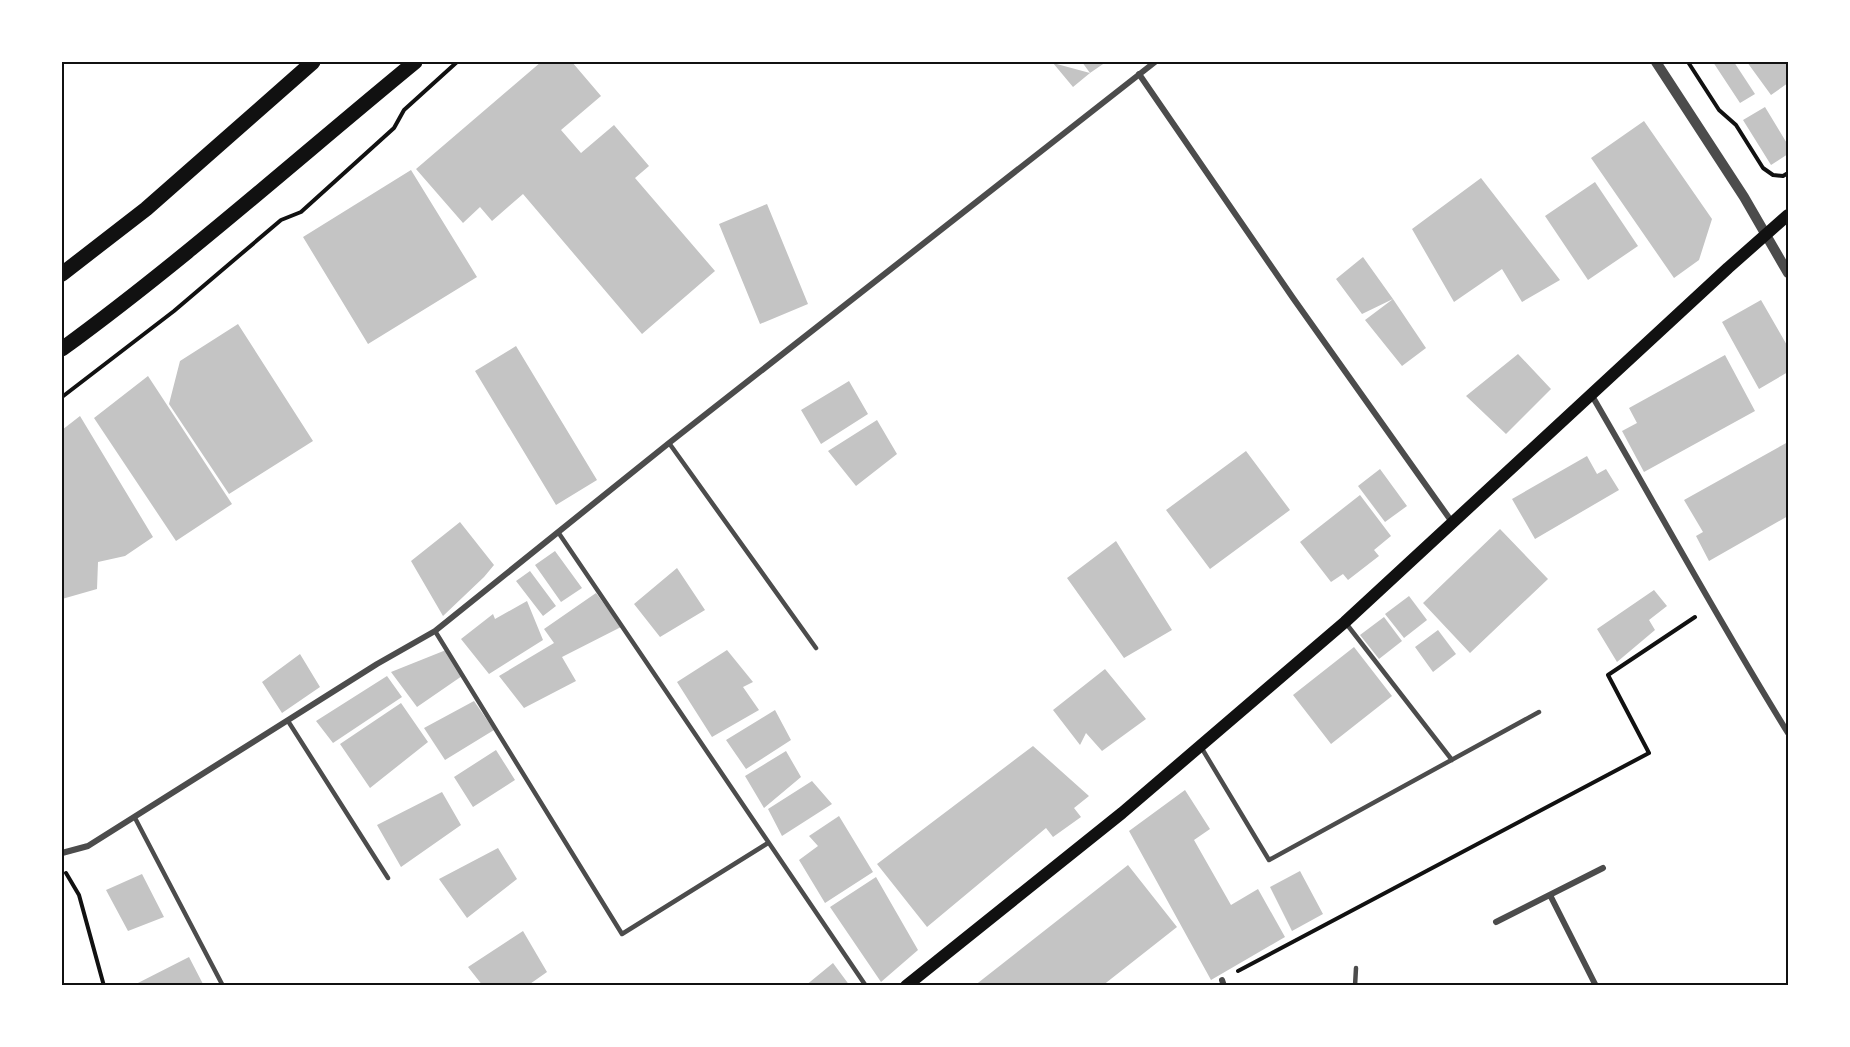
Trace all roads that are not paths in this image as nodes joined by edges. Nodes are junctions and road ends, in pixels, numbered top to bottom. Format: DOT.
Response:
graph roads {
  1 [pos="313,62"];
  2 [pos="415,62"];
  3 [pos="1155,62"];
  4 [pos="1656,62"];
  5 [pos="1139,74"];
  6 [pos="1788,215"];
  7 [pos="1767,234"];
  8 [pos="1788,273"];
  9 [pos="62,274"];
  10 [pos="62,349"];
  11 [pos="1591,394"];
  12 [pos="669,442"];
  13 [pos="1452,522"];
  14 [pos="558,532"];
  15 [pos="1345,622"];
  16 [pos="435,631"];
  17 [pos="816,648"];
  18 [pos="1539,712"];
  19 [pos="288,721"];
  20 [pos="1788,733"];
  21 [pos="1202,747"];
  22 [pos="1452,760"];
  23 [pos="135,818"];
  24 [pos="768,843"];
  25 [pos="62,853"];
  26 [pos="1603,868"];
  27 [pos="388,878"];
  28 [pos="1550,895"];
  29 [pos="1496,922"];
  30 [pos="1356,968"];
  31 [pos="223,986"];
  32 [pos="866,986"];
  33 [pos="906,986"];
  34 [pos="1355,986"];
  35 [pos="1596,986"];
  1 -- 9 [label="main road"];
  2 -- 10 [label="main road"];
  3 -- 5 [label="street"];
  4 -- 7 [label="street"];
  5 -- 12 [label="street"];
  5 -- 13 [label="street"];
  6 -- 7 [label="main road"];
  7 -- 8 [label="street"];
  7 -- 11 [label="main road"];
  11 -- 13 [label="main road"];
  11 -- 20 [label="street"];
  12 -- 14 [label="street"];
  12 -- 17 [label="lane"];
  13 -- 15 [label="main road"];
  14 -- 16 [label="street"];
  14 -- 24 [label="lane"];
  15 -- 21 [label="main road"];
  15 -- 22 [label="lane"];
  16 -- 19 [label="street"];
  16 -- 24 [label="lane"];
  18 -- 22 [label="lane"];
  19 -- 23 [label="street"];
  19 -- 27 [label="lane"];
  21 -- 22 [label="lane"];
  21 -- 33 [label="main road"];
  23 -- 25 [label="street"];
  23 -- 31 [label="lane"];
  24 -- 32 [label="lane"];
  26 -- 28 [label="street"];
  28 -- 29 [label="street"];
  28 -- 35 [label="street"];
  30 -- 34 [label="lane"];
}
